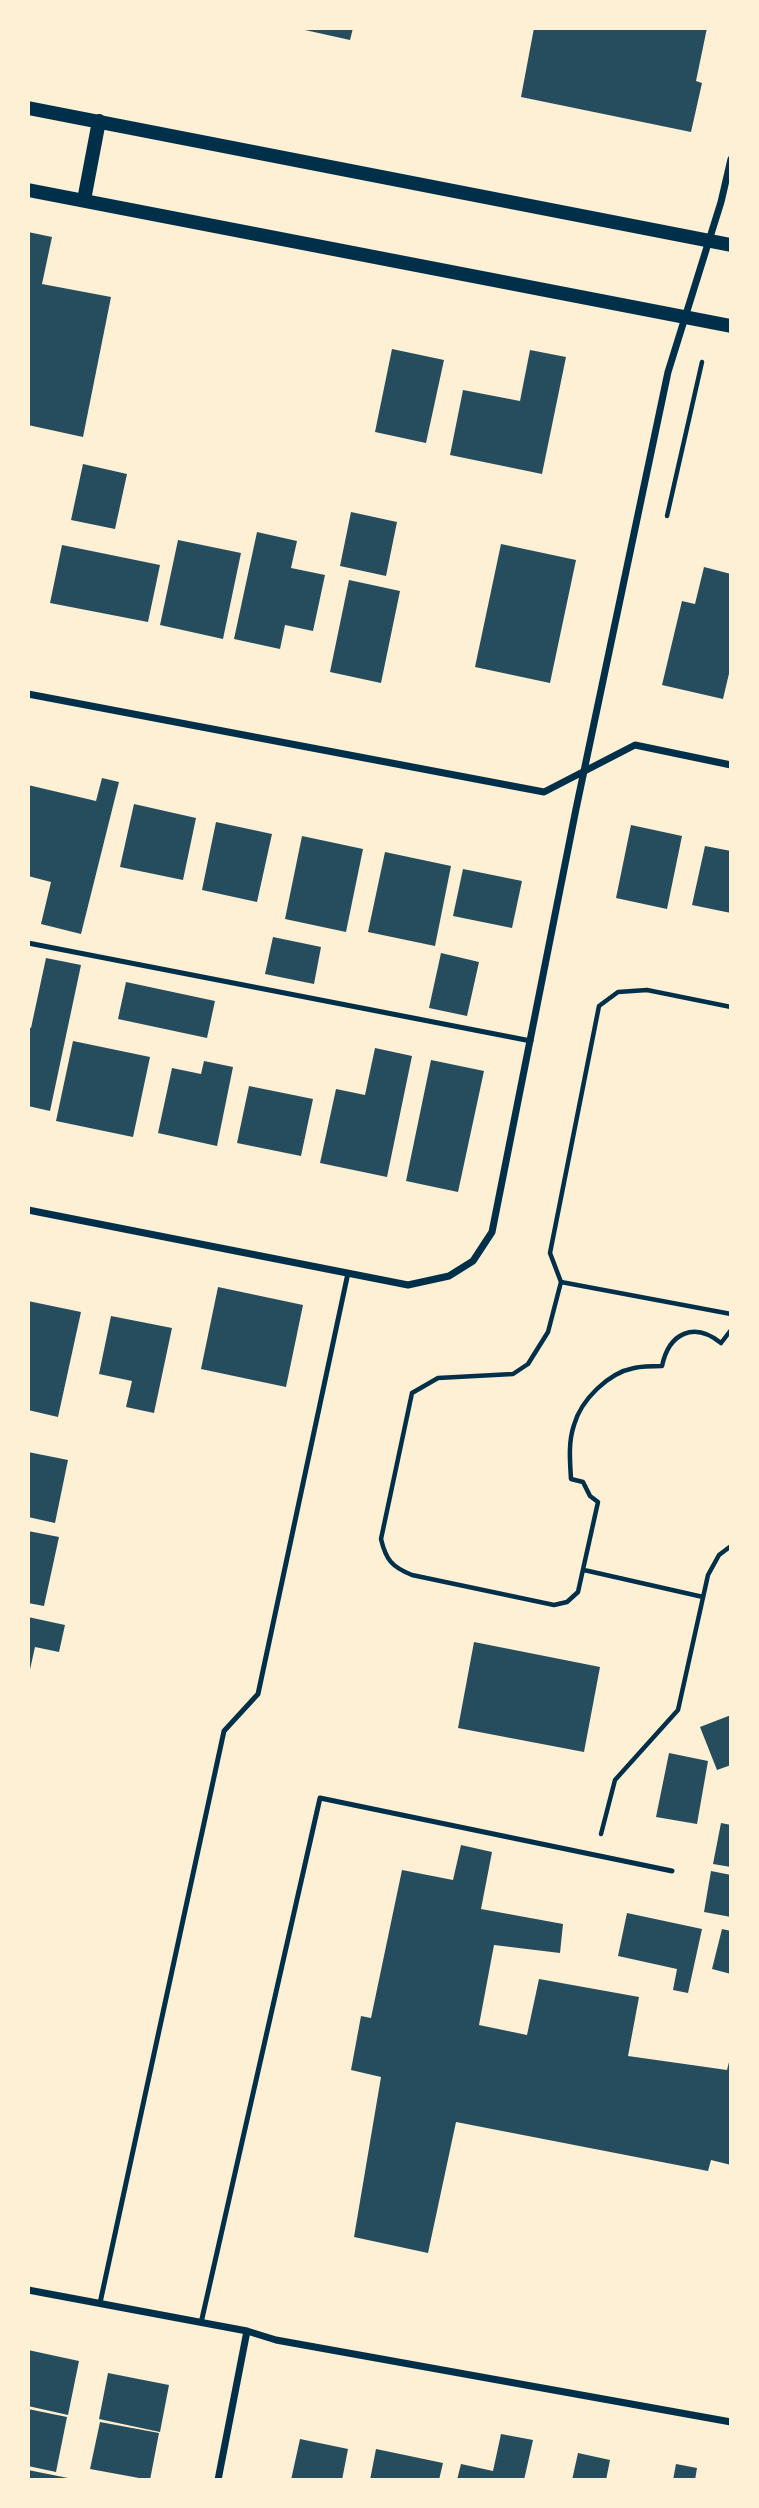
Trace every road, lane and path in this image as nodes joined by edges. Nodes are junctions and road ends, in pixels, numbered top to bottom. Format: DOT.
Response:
graph roads {
  1 [pos="28,108"];
  2 [pos="99,121"];
  3 [pos="731,159"];
  4 [pos="28,190"];
  5 [pos="84,200"];
  6 [pos="710,240"];
  7 [pos="731,245"];
  8 [pos="686,316"];
  9 [pos="731,326"];
  10 [pos="702,362"];
  11 [pos="667,516"];
  12 [pos="28,694"];
  13 [pos="731,765"];
  14 [pos="585,771"];
  15 [pos="28,943"];
  16 [pos="731,1007"];
  17 [pos="531,1041"];
  18 [pos="28,1210"];
  19 [pos="348,1273"];
  20 [pos="561,1282"];
  21 [pos="731,1314"];
  22 [pos="731,1330"];
  23 [pos="731,1546"];
  24 [pos="584,1570"];
  25 [pos="703,1597"];
  26 [pos="596,1856"];
  27 [pos="672,1871"];
  28 [pos="28,2290"];
  29 [pos="100,2303"];
  30 [pos="201,2323"];
  31 [pos="247,2331"];
  32 [pos="731,2422"];
  33 [pos="218,2480"];
  1 -- 2 [label="main road"];
  2 -- 5 [label="main road"];
  2 -- 6 [label="main road"];
  3 -- 6 [label="street"];
  4 -- 5 [label="main road"];
  5 -- 8 [label="main road"];
  6 -- 7 [label="main road"];
  6 -- 8 [label="street"];
  8 -- 9 [label="main road"];
  8 -- 14 [label="street"];
  10 -- 11 [label="path"];
  12 -- 14 [label="street"];
  13 -- 14 [label="street"];
  14 -- 17 [label="street"];
  15 -- 17 [label="lane"];
  16 -- 20 [label="path"];
  17 -- 19 [label="street"];
  18 -- 19 [label="street"];
  19 -- 29 [label="lane"];
  20 -- 21 [label="path"];
  20 -- 24 [label="path"];
  22 -- 24 [label="path"];
  23 -- 25 [label="path"];
  24 -- 25 [label="path"];
  25 -- 26 [label="path"];
  26 -- 27 [label="lane"];
  26 -- 30 [label="lane"];
  28 -- 29 [label="street"];
  29 -- 30 [label="street"];
  30 -- 31 [label="street"];
  31 -- 32 [label="street"];
  31 -- 33 [label="street"];
}
